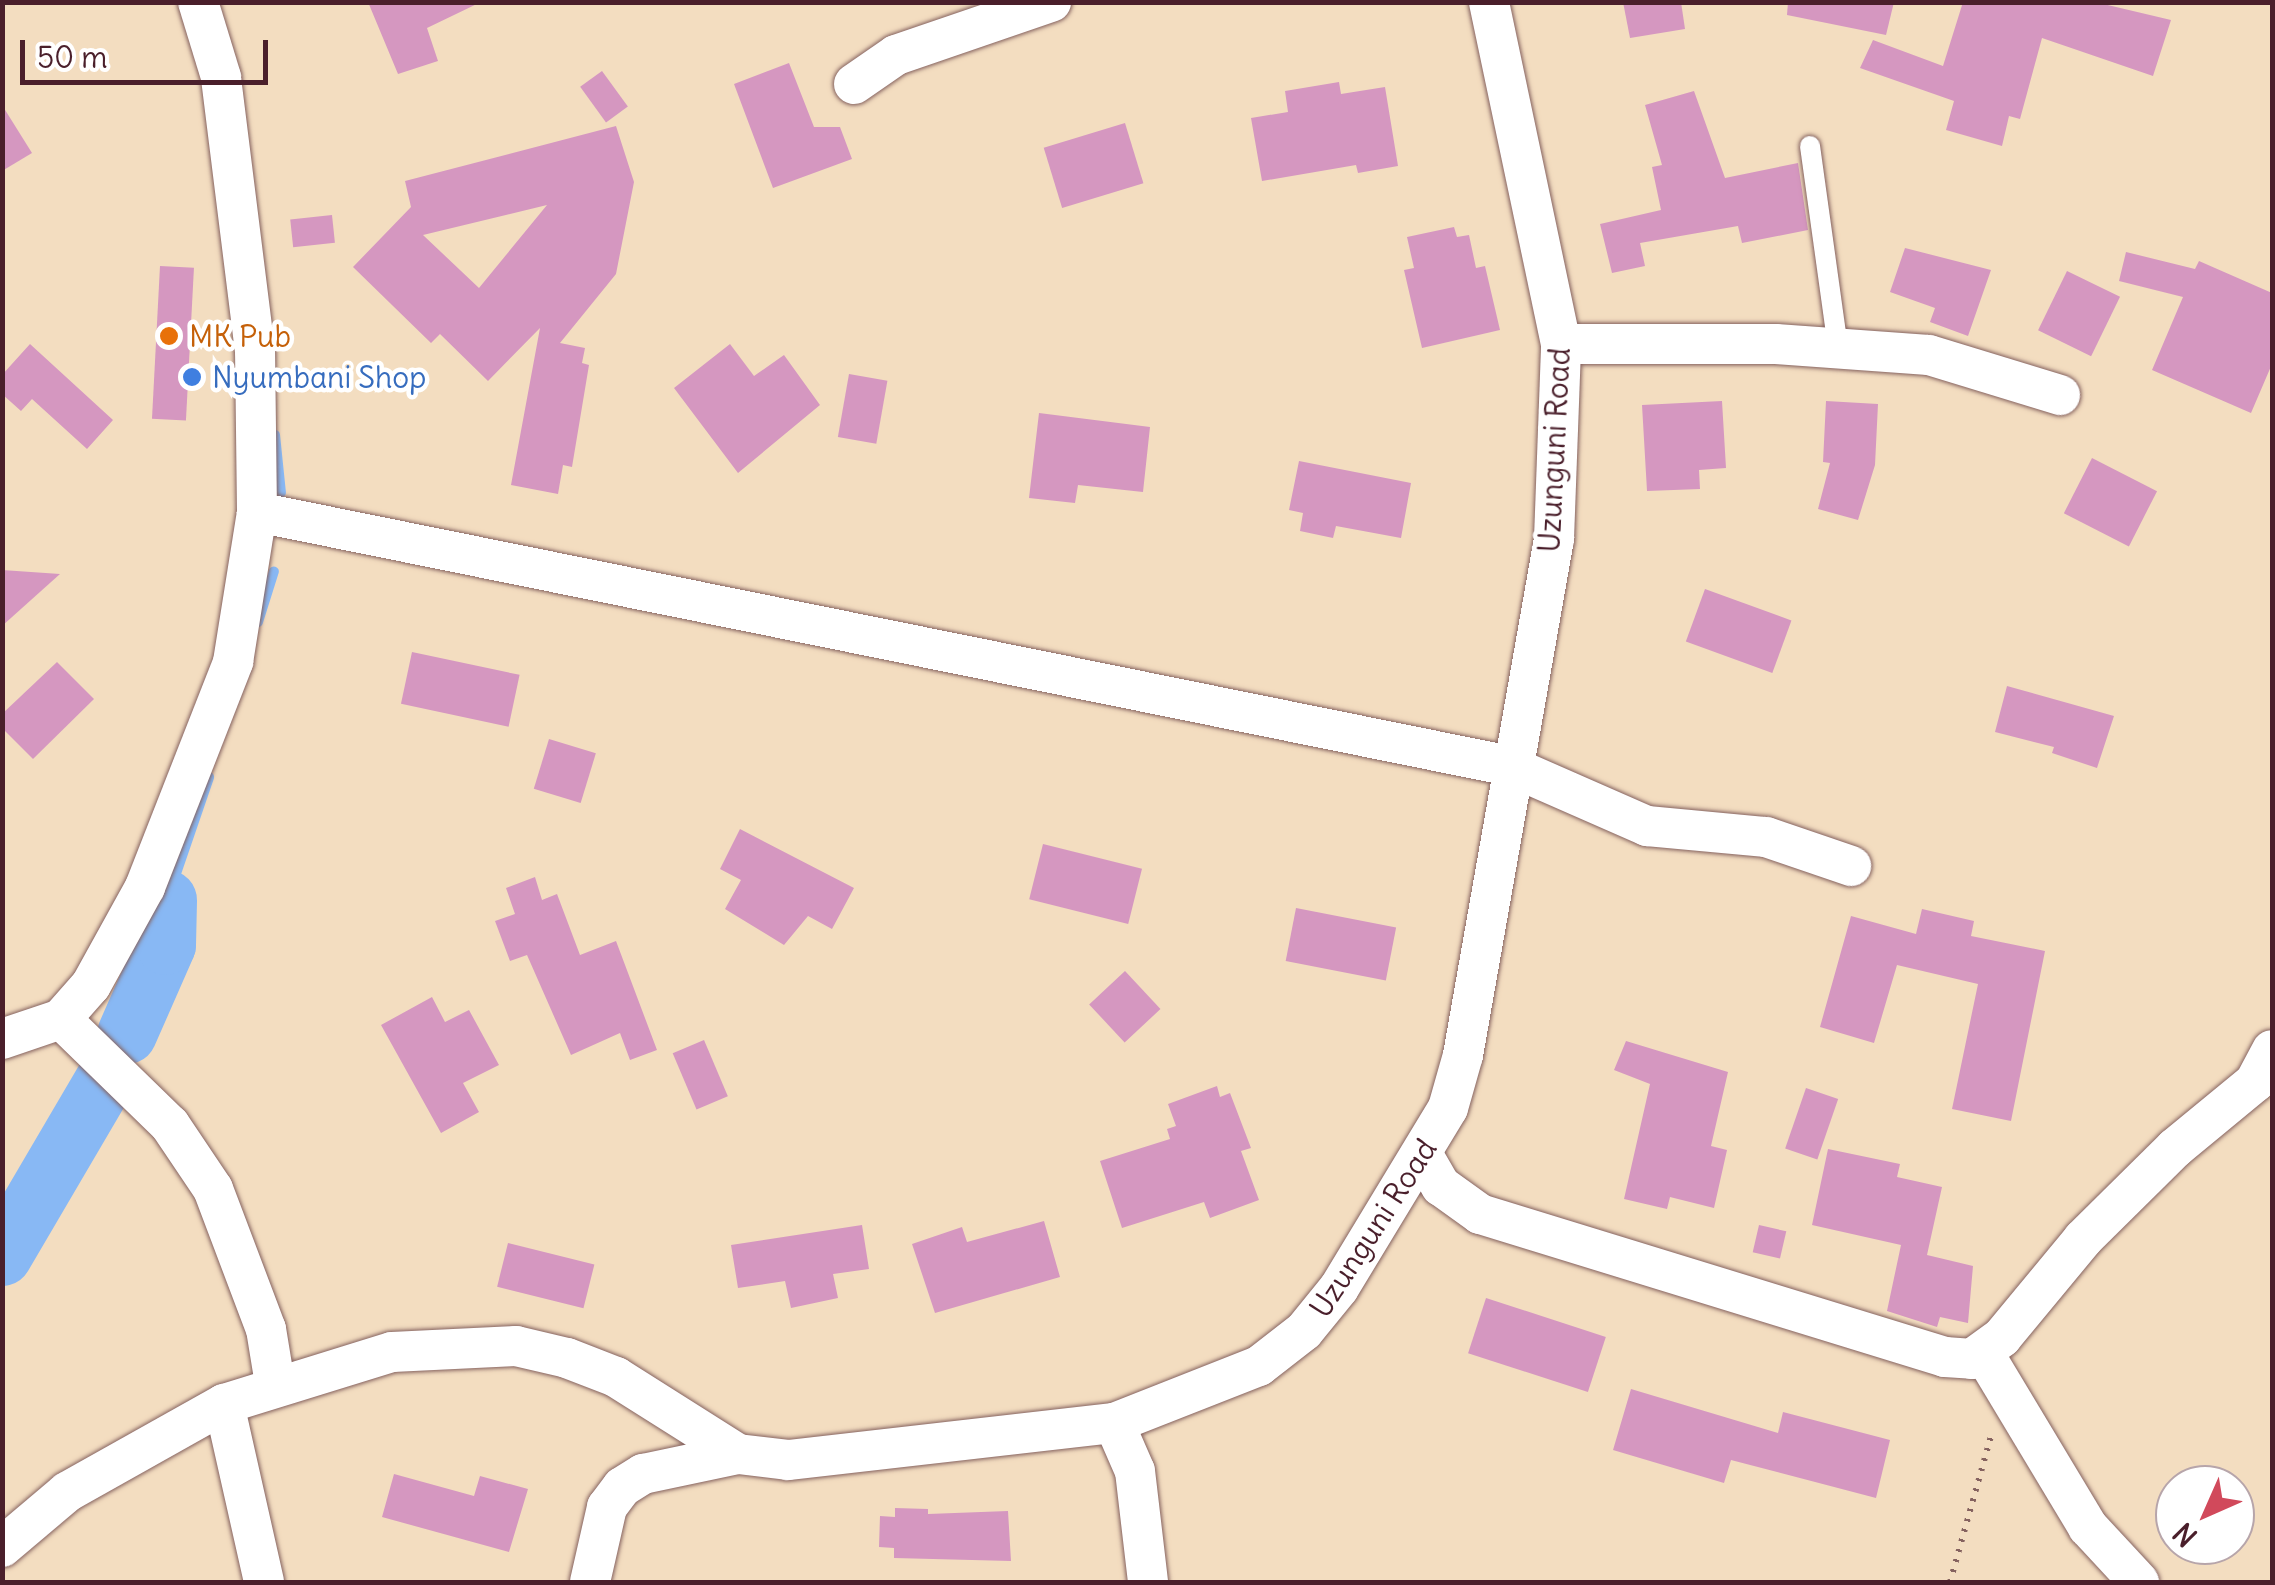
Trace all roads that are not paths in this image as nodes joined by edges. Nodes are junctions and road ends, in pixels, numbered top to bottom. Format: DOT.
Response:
graph roads {
  1 [pos="198,2"];
  2 [pos="1051,2"];
  3 [pos="1489,2"];
  4 [pos="854,84"];
  5 [pos="1810,146"];
  6 [pos="1561,344"];
  7 [pos="1838,348"];
  8 [pos="2060,396"];
  9 [pos="257,512"];
  10 [pos="1510,766"];
  11 [pos="1851,866"];
  12 [pos="62,1020"];
  13 [pos="2,1039"];
  14 [pos="2272,1050"];
  15 [pos="1424,1157"];
  16 [pos="1984,1354"];
  17 [pos="275,1384"];
  18 [pos="224,1404"];
  19 [pos="1114,1424"];
  20 [pos="738,1454"];
  21 [pos="2,1547"];
  22 [pos="264,1582"];
  23 [pos="590,1582"];
  24 [pos="1148,1582"];
  25 [pos="2139,1582"];
  1 -- 9 [label="street"];
  2 -- 4 [label="street"];
  3 -- 6 [label="street, Uzunguni Road"];
  5 -- 7 [label="lane"];
  6 -- 7 [label="street"];
  6 -- 10 [label="street, Uzunguni Road"];
  7 -- 8 [label="street"];
  9 -- 10 [label="street"];
  9 -- 12 [label="street"];
  10 -- 11 [label="street"];
  10 -- 15 [label="street, Uzunguni Road"];
  12 -- 13 [label="street"];
  12 -- 17 [label="street"];
  14 -- 16 [label="street"];
  15 -- 16 [label="street"];
  15 -- 19 [label="street, Uzunguni Road"];
  16 -- 25 [label="street"];
  17 -- 18 [label="street, Uzunguni Road"];
  17 -- 20 [label="street, Uzunguni Road"];
  18 -- 21 [label="street, Uzunguni Road"];
  18 -- 22 [label="street"];
  19 -- 20 [label="street, Uzunguni Road"];
  19 -- 24 [label="street"];
  20 -- 23 [label="street"];
}
